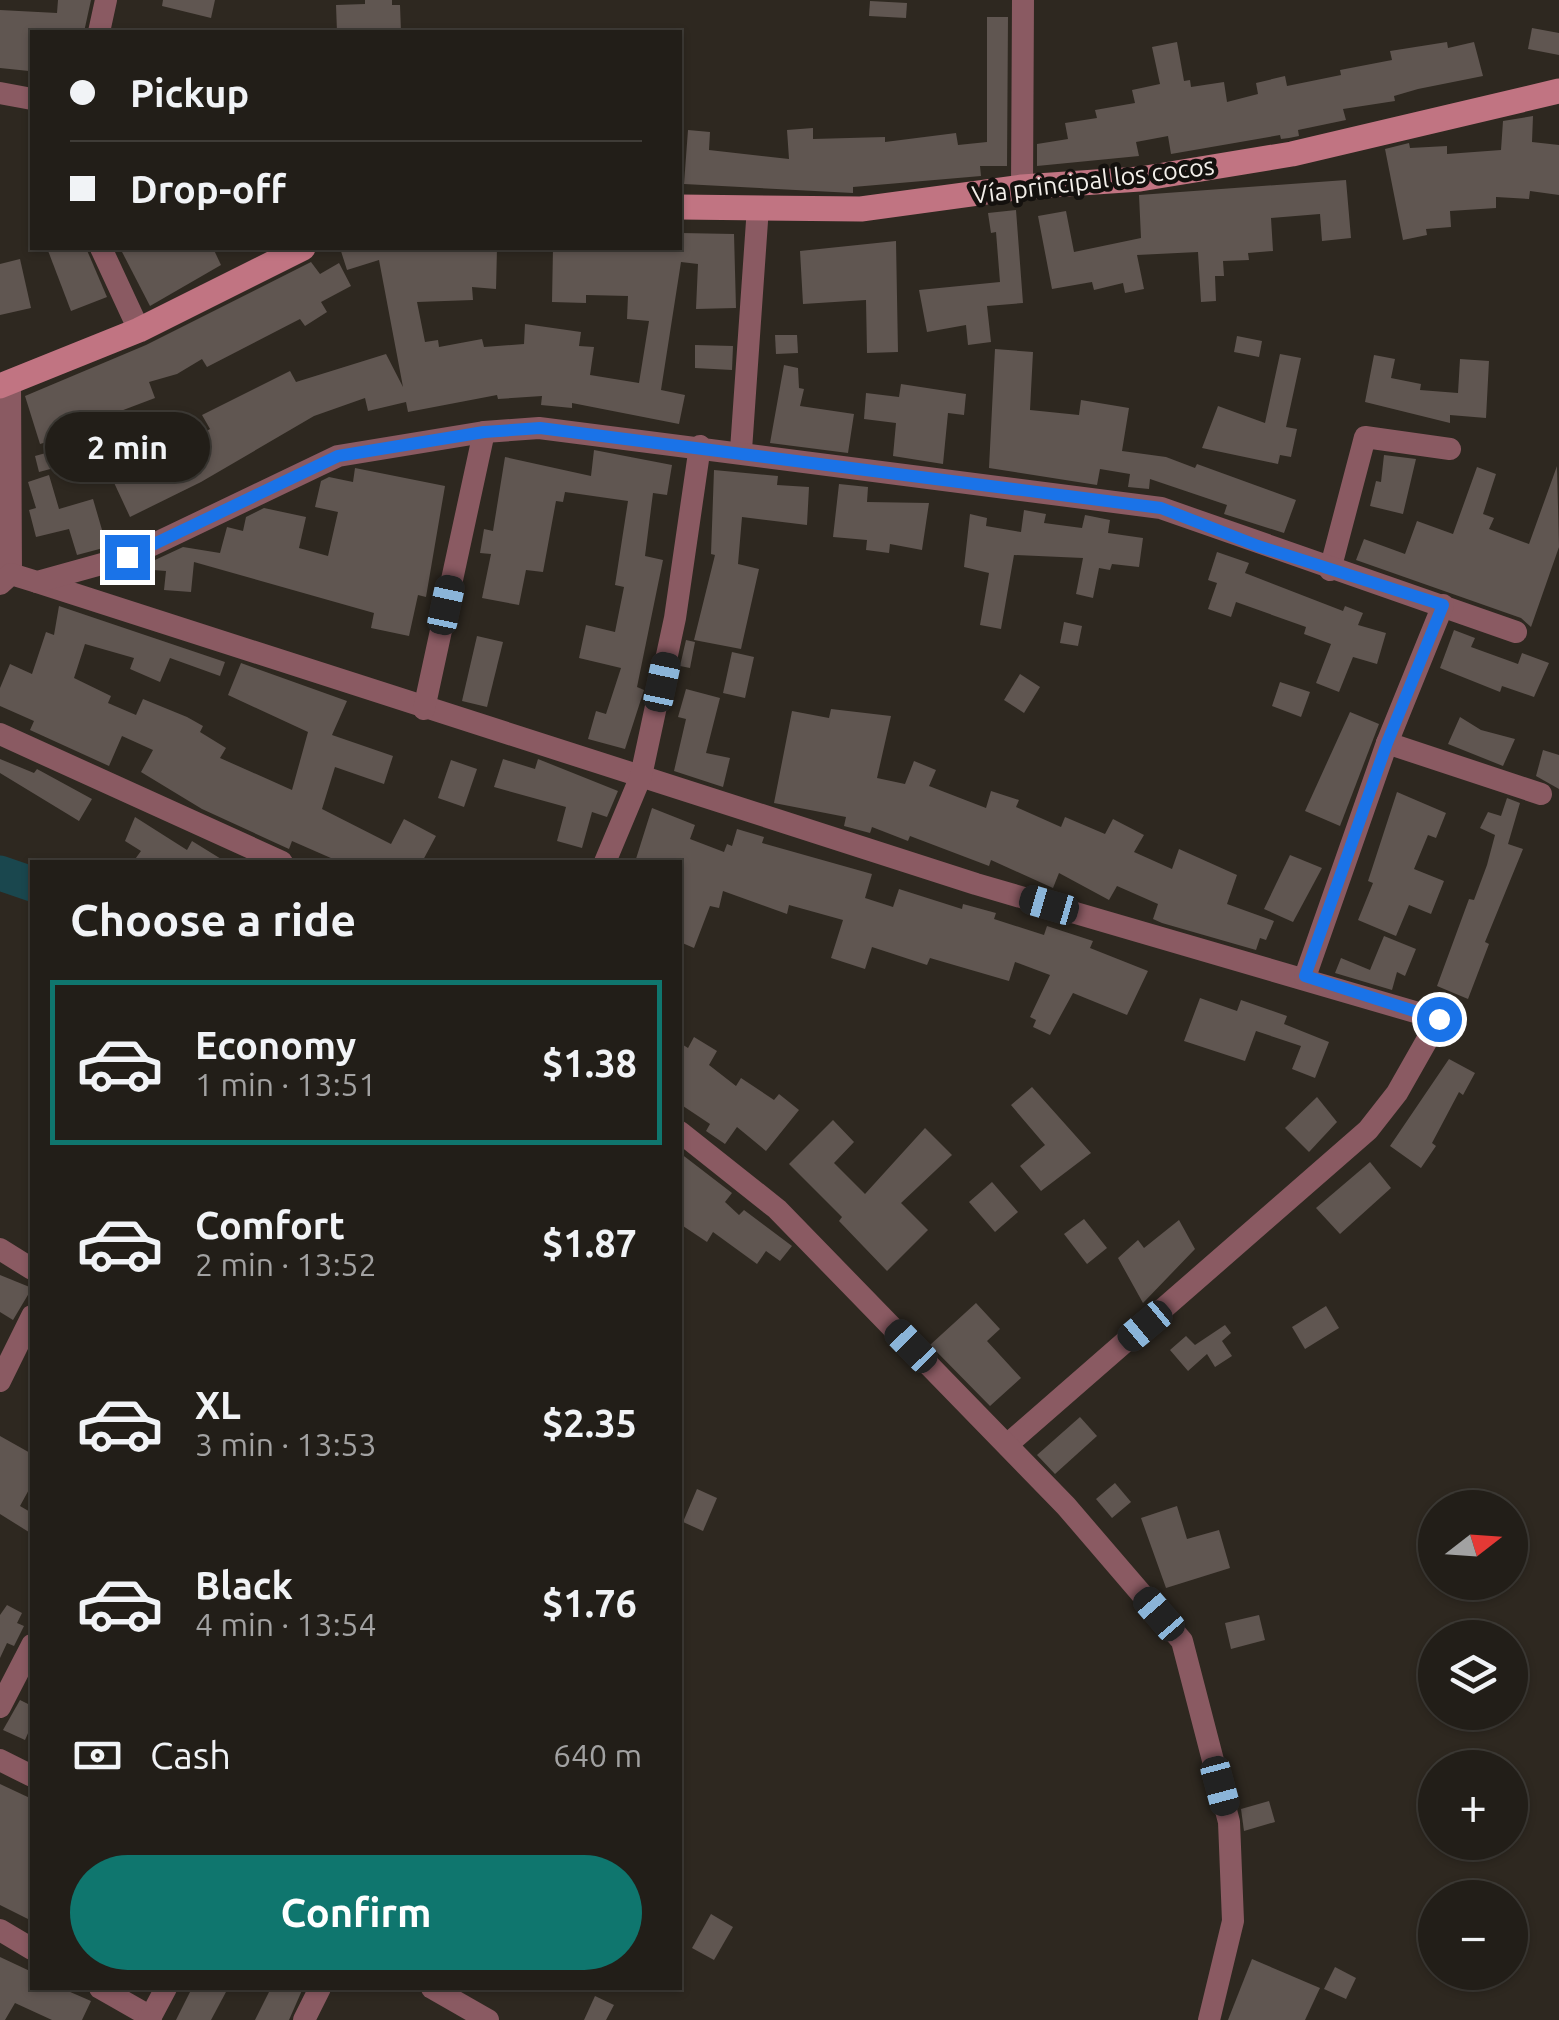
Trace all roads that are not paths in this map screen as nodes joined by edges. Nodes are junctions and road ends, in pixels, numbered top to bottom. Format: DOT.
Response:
graph roads {
  1 [pos="106,0"];
  2 [pos="1023,0"];
  3 [pos="99,30"];
  4 [pos="1559,91"];
  5 [pos="0,93"];
  6 [pos="30,99"];
  7 [pos="1022,187"];
  8 [pos="682,207"];
  9 [pos="758,207"];
  10 [pos="102,250"];
  11 [pos="299,250"];
  12 [pos="139,330"];
  13 [pos="5,384"];
  14 [pos="484,432"];
  15 [pos="700,446"];
  16 [pos="1450,449"];
  17 [pos="740,450"];
  18 [pos="1330,570"];
  19 [pos="6,579"];
  20 [pos="37,582"];
  21 [pos="1443,605"];
  22 [pos="1516,632"];
  23 [pos="424,709"];
  24 [pos="0,734"];
  25 [pos="1387,743"];
  26 [pos="642,776"];
  27 [pos="1540,794"];
  28 [pos="278,860"];
  29 [pos="606,860"];
  30 [pos="1305,976"];
  31 [pos="682,1134"];
  32 [pos="0,1249"];
  33 [pos="30,1269"];
  34 [pos="30,1320"];
  35 [pos="0,1381"];
  36 [pos="1008,1444"];
  37 [pos="30,1649"];
  38 [pos="0,1708"];
  39 [pos="0,1760"];
  40 [pos="30,1775"];
  41 [pos="0,1930"];
  42 [pos="30,1948"];
  43 [pos="103,1990"];
  44 [pos="165,1990"];
  45 [pos="319,1990"];
  46 [pos="436,1990"];
  47 [pos="150,2018"];
  48 [pos="304,2020"];
  49 [pos="488,2020"];
  50 [pos="1209,2020"];
  1 -- 3 [label="street"];
  2 -- 7 [label="street"];
  4 -- 7 [label="street, Vía principal los cocos"];
  5 -- 6 [label="street"];
  7 -- 9 [label="street, Vía principal los cocos"];
  8 -- 9 [label="street, Vía principal los cocos"];
  9 -- 17 [label="street"];
  10 -- 12 [label="street"];
  11 -- 12 [label="street"];
  12 -- 13 [label="street"];
  13 -- 19 [label="street"];
  14 -- 15 [label="street"];
  14 -- 20 [label="street"];
  14 -- 23 [label="street"];
  15 -- 17 [label="street"];
  15 -- 26 [label="street"];
  16 -- 18 [label="street"];
  17 -- 18 [label="street"];
  18 -- 21 [label="street"];
  19 -- 20 [label="street"];
  20 -- 23 [label="street"];
  21 -- 22 [label="street"];
  21 -- 25 [label="street"];
  23 -- 26 [label="street"];
  24 -- 28 [label="street"];
  25 -- 27 [label="street"];
  25 -- 30 [label="street"];
  26 -- 29 [label="street"];
  26 -- 30 [label="street"];
  30 -- 36 [label="street"];
  31 -- 36 [label="street"];
  32 -- 33 [label="street"];
  34 -- 35 [label="street"];
  36 -- 50 [label="street"];
  37 -- 38 [label="street"];
  39 -- 40 [label="street"];
  41 -- 42 [label="street"];
  43 -- 47 [label="street"];
  44 -- 47 [label="street"];
  45 -- 48 [label="street"];
  46 -- 49 [label="street"];
}
